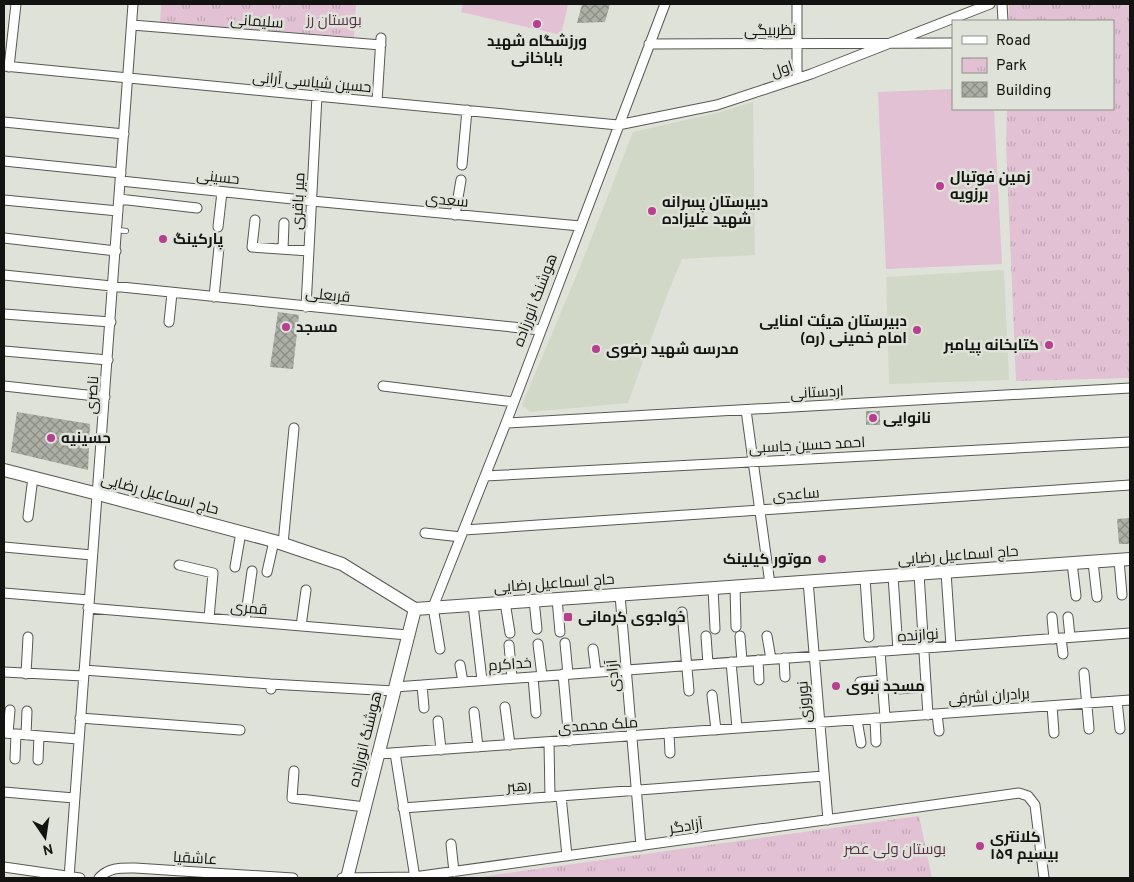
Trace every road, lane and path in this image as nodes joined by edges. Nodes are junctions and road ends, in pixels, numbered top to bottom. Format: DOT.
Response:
graph roads {
  1 [pos="16,4"];
  2 [pos="133,4"];
  3 [pos="664,4"];
  4 [pos="797,4"];
  5 [pos="990,4"];
  6 [pos="1002,4"];
  7 [pos="1003,20"];
  8 [pos="132,25"];
  9 [pos="798,43"];
  10 [pos="891,43"];
  11 [pos="649,44"];
  12 [pos="952,44"];
  13 [pos="6,66"];
  14 [pos="128,78"];
  15 [pos="797,78"];
  16 [pos="318,96"];
  17 [pos="377,102"];
  18 [pos="468,110"];
  19 [pos="4,122"];
  20 [pos="618,125"];
  21 [pos="124,134"];
  22 [pos="4,161"];
  23 [pos="462,165"];
  24 [pos="121,177"];
  25 [pos="460,180"];
  26 [pos="222,192"];
  27 [pos="119,199"];
  28 [pos="4,200"];
  29 [pos="312,201"];
  30 [pos="198,208"];
  31 [pos="118,211"];
  32 [pos="455,215"];
  33 [pos="255,220"];
  34 [pos="284,223"];
  35 [pos="580,226"];
  36 [pos="218,227"];
  37 [pos="4,238"];
  38 [pos="220,248"];
  39 [pos="282,249"];
  40 [pos="116,250"];
  41 [pos="309,252"];
  42 [pos="4,275"];
  43 [pos="113,287"];
  44 [pos="172,293"];
  45 [pos="214,297"];
  46 [pos="306,306"];
  47 [pos="4,314"];
  48 [pos="111,322"];
  49 [pos="169,322"];
  50 [pos="541,330"];
  51 [pos="4,351"];
  52 [pos="108,360"];
  53 [pos="4,386"];
  54 [pos="383,386"];
  55 [pos="1130,388"];
  56 [pos="105,397"];
  57 [pos="514,402"];
  58 [pos="746,410"];
  59 [pos="506,423"];
  60 [pos="294,428"];
  61 [pos="1130,442"];
  62 [pos="753,462"];
  63 [pos="4,470"];
  64 [pos="485,476"];
  65 [pos="33,477"];
  66 [pos="1130,485"];
  67 [pos="98,494"];
  68 [pos="760,510"];
  69 [pos="28,517"];
  70 [pos="241,532"];
  71 [pos="425,533"];
  72 [pos="462,533"];
  73 [pos="278,543"];
  74 [pos="4,547"];
  75 [pos="92,555"];
  76 [pos="1124,560"];
  77 [pos="1093,562"];
  78 [pos="1072,563"];
  79 [pos="179,565"];
  80 [pos="235,566"];
  81 [pos="252,571"];
  82 [pos="267,572"];
  83 [pos="946,572"];
  84 [pos="919,574"];
  85 [pos="893,576"];
  86 [pos="865,578"];
  87 [pos="808,582"];
  88 [pos="770,584"];
  89 [pos="735,586"];
  90 [pos="713,588"];
  91 [pos="306,590"];
  92 [pos="4,593"];
  93 [pos="620,594"];
  94 [pos="1122,594"];
  95 [pos="1076,596"];
  96 [pos="1097,596"];
  97 [pos="557,599"];
  98 [pos="534,600"];
  99 [pos="505,602"];
  100 [pos="88,604"];
  101 [pos="473,604"];
  102 [pos="433,607"];
  103 [pos="415,609"];
  104 [pos="682,612"];
  105 [pos="1052,617"];
  106 [pos="1068,617"];
  107 [pos="209,618"];
  108 [pos="245,621"];
  109 [pos="301,626"];
  110 [pos="736,627"];
  111 [pos="537,629"];
  112 [pos="716,629"];
  113 [pos="560,632"];
  114 [pos="510,633"];
  115 [pos="1130,633"];
  116 [pos="408,635"];
  117 [pos="706,636"];
  118 [pos="740,636"];
  119 [pos="767,636"];
  120 [pos="28,637"];
  121 [pos="869,637"];
  122 [pos="1062,638"];
  123 [pos="565,643"];
  124 [pos="538,644"];
  125 [pos="508,645"];
  126 [pos="951,646"];
  127 [pos="923,648"];
  128 [pos="440,649"];
  129 [pos="593,649"];
  130 [pos="898,650"];
  131 [pos="880,651"];
  132 [pos="1063,654"];
  133 [pos="814,656"];
  134 [pos="784,658"];
  135 [pos="771,659"];
  136 [pos="758,660"];
  137 [pos="742,661"];
  138 [pos="731,662"];
  139 [pos="708,664"];
  140 [pos="460,665"];
  141 [pos="686,665"];
  142 [pos="626,670"];
  143 [pos="4,672"];
  144 [pos="596,672"];
  145 [pos="83,673"];
  146 [pos="1084,673"];
  147 [pos="26,674"];
  148 [pos="565,674"];
  149 [pos="538,676"];
  150 [pos="785,677"];
  151 [pos="512,678"];
  152 [pos="482,680"];
  153 [pos="759,680"];
  154 [pos="882,680"];
  155 [pos="463,682"];
  156 [pos="860,682"];
  157 [pos="422,685"];
  158 [pos="926,687"];
  159 [pos="394,689"];
  160 [pos="898,689"];
  161 [pos="689,691"];
  162 [pos="712,695"];
  163 [pos="1130,700"];
  164 [pos="1117,701"];
  165 [pos="1087,703"];
  166 [pos="1052,706"];
  167 [pos="505,707"];
  168 [pos="424,708"];
  169 [pos="10,710"];
  170 [pos="27,711"];
  171 [pos="474,712"];
  172 [pos="536,713"];
  173 [pos="932,714"];
  174 [pos="885,717"];
  175 [pos="80,718"];
  176 [pos="875,718"];
  177 [pos="857,720"];
  178 [pos="438,721"];
  179 [pos="820,722"];
  180 [pos="737,728"];
  181 [pos="1089,729"];
  182 [pos="1120,729"];
  183 [pos="240,730"];
  184 [pos="716,730"];
  185 [pos="939,732"];
  186 [pos="13,733"];
  187 [pos="669,733"];
  188 [pos="1054,733"];
  189 [pos="39,736"];
  190 [pos="632,736"];
  191 [pos="78,739"];
  192 [pos="569,741"];
  193 [pos="549,742"];
  194 [pos="876,742"];
  195 [pos="861,743"];
  196 [pos="510,745"];
  197 [pos="478,747"];
  198 [pos="441,750"];
  199 [pos="395,753"];
  200 [pos="670,753"];
  201 [pos="377,754"];
  202 [pos="14,759"];
  203 [pos="38,760"];
  204 [pos="294,771"];
  205 [pos="824,776"];
  206 [pos="637,790"];
  207 [pos="4,792"];
  208 [pos="560,796"];
  209 [pos="550,797"];
  210 [pos="74,798"];
  211 [pos="365,806"];
  212 [pos="403,808"];
  213 [pos="828,820"];
  214 [pos="451,844"];
  215 [pos="641,846"];
  216 [pos="567,856"];
  217 [pos="4,867"];
  218 [pos="21,874"];
  219 [pos="454,875"];
  220 [pos="69,877"];
  221 [pos="80,878"];
  222 [pos="100,878"];
  223 [pos="293,878"];
  224 [pos="342,878"];
  225 [pos="346,878"];
  226 [pos="414,878"];
  227 [pos="1044,878"];
  1 -- 13 [label="street"];
  2 -- 8 [label="street, ناصری"];
  3 -- 11 [label="street, هوشنگ انورزاده"];
  4 -- 9 [label="street"];
  5 -- 10 [label="street"];
  6 -- 7 [label="street"];
  8 -- 14 [label="street, ناصری"];
  8 -- 17 [label="street, سلیمانی"];
  9 -- 10 [label="street, نظربیگی"];
  9 -- 11 [label="street, نظربیگی"];
  9 -- 15 [label="street"];
  10 -- 12 [label="street, اول"];
  10 -- 15 [label="street, اول"];
  11 -- 20 [label="street, هوشنگ انورزاده"];
  13 -- 14 [label="street, حسین شیاسی آرانی"];
  14 -- 16 [label="street, حسین شیاسی آرانی"];
  14 -- 21 [label="street, ناصری"];
  15 -- 20 [label="street, اول"];
  16 -- 17 [label="street, حسین شیاسی آرانی"];
  16 -- 29 [label="street, میر باقری"];
  17 -- 18 [label="street, حسین شیاسی آرانی"];
  18 -- 20 [label="street, حسین شیاسی آرانی"];
  18 -- 23 [label="street"];
  19 -- 21 [label="street"];
  20 -- 35 [label="street, هوشنگ انورزاده"];
  21 -- 24 [label="street, ناصری"];
  22 -- 24 [label="street, حسینی"];
  24 -- 26 [label="street, حسینی"];
  24 -- 27 [label="street, ناصری"];
  25 -- 32 [label="street"];
  26 -- 29 [label="street, حسینی"];
  26 -- 36 [label="street"];
  27 -- 30 [label="street"];
  27 -- 31 [label="street, ناصری"];
  28 -- 31 [label="street"];
  29 -- 32 [label="street, سعدی"];
  29 -- 41 [label="street, میر باقری"];
  31 -- 40 [label="street, ناصری"];
  32 -- 35 [label="street, سعدی"];
  33 -- 39 [label="street"];
  34 -- 39 [label="street"];
  35 -- 50 [label="street, هوشنگ انورزاده"];
  37 -- 40 [label="street"];
  38 -- 45 [label="street"];
  39 -- 41 [label="street"];
  40 -- 43 [label="street, ناصری"];
  41 -- 46 [label="street, میر باقری"];
  42 -- 43 [label="street, قربعلی"];
  43 -- 44 [label="street, قربعلی"];
  43 -- 48 [label="street, ناصری"];
  44 -- 45 [label="street, قربعلی"];
  44 -- 49 [label="street"];
  45 -- 46 [label="street, قربعلی"];
  46 -- 50 [label="street, قربعلی"];
  47 -- 48 [label="street"];
  48 -- 52 [label="street, ناصری"];
  50 -- 57 [label="street, هوشنگ انورزاده"];
  51 -- 52 [label="street"];
  52 -- 56 [label="street, ناصری"];
  53 -- 56 [label="street"];
  54 -- 57 [label="street"];
  55 -- 58 [label="street, اردستانی"];
  56 -- 67 [label="street, ناصری"];
  57 -- 59 [label="street, هوشنگ انورزاده"];
  58 -- 59 [label="street, اردستانی"];
  58 -- 62 [label="street"];
  59 -- 64 [label="street, هوشنگ انورزاده"];
  60 -- 73 [label="street"];
  61 -- 62 [label="street, احمد حسین جاسبی"];
  62 -- 64 [label="street, احمد حسین جاسبی"];
  62 -- 68 [label="street"];
  63 -- 65 [label="main road, حاج اسماعیل رضایی"];
  64 -- 72 [label="street, هوشنگ انورزاده"];
  65 -- 67 [label="main road, حاج اسماعیل رضایی"];
  65 -- 69 [label="street"];
  66 -- 68 [label="street, ساعدی"];
  67 -- 70 [label="main road, حاج اسماعیل رضایی"];
  67 -- 75 [label="street, ناصری"];
  68 -- 72 [label="street, ساعدی"];
  68 -- 88 [label="street"];
  70 -- 73 [label="main road, حاج اسماعیل رضایی"];
  70 -- 80 [label="street"];
  71 -- 72 [label="street, ساعدی"];
  72 -- 102 [label="street, هوشنگ انورزاده"];
  73 -- 82 [label="street"];
  73 -- 103 [label="main road, حاج اسماعیل رضایی"];
  74 -- 75 [label="street"];
  75 -- 100 [label="street, ناصری"];
  76 -- 77 [label="main road, حاج اسماعیل رضایی"];
  76 -- 94 [label="street"];
  77 -- 78 [label="main road, حاج اسماعیل رضایی"];
  77 -- 96 [label="street"];
  78 -- 83 [label="main road, حاج اسماعیل رضایی"];
  78 -- 95 [label="street"];
  79 -- 107 [label="street"];
  81 -- 108 [label="street"];
  83 -- 84 [label="main road, حاج اسماعیل رضایی"];
  83 -- 126 [label="street"];
  84 -- 85 [label="main road, حاج اسماعیل رضایی"];
  84 -- 127 [label="street"];
  85 -- 86 [label="main road, حاج اسماعیل رضایی"];
  85 -- 130 [label="street"];
  86 -- 87 [label="main road, حاج اسماعیل رضایی"];
  86 -- 121 [label="street"];
  87 -- 88 [label="main road, حاج اسماعیل رضایی"];
  87 -- 133 [label="street, نوروزی"];
  88 -- 89 [label="main road, حاج اسماعیل رضایی"];
  89 -- 90 [label="main road, حاج اسماعیل رضایی"];
  89 -- 110 [label="street"];
  90 -- 93 [label="main road, حاج اسماعیل رضایی"];
  90 -- 112 [label="street"];
  91 -- 109 [label="street"];
  92 -- 100 [label="street, قمری"];
  93 -- 97 [label="main road, حاج اسماعیل رضایی"];
  93 -- 142 [label="street, آزادی"];
  97 -- 98 [label="main road, حاج اسماعیل رضایی"];
  97 -- 113 [label="street"];
  98 -- 99 [label="main road, حاج اسماعیل رضایی"];
  98 -- 111 [label="street"];
  99 -- 101 [label="main road, حاج اسماعیل رضایی"];
  99 -- 114 [label="street"];
  100 -- 107 [label="street, قمری"];
  100 -- 145 [label="street, ناصری"];
  101 -- 102 [label="main road, حاج اسماعیل رضایی"];
  101 -- 152 [label="street"];
  102 -- 103 [label="main road, حاج اسماعیل رضایی"];
  102 -- 128 [label="street"];
  103 -- 116 [label="main road, هوشنگ انورزاده"];
  104 -- 141 [label="street"];
  105 -- 122 [label="street"];
  106 -- 122 [label="street"];
  107 -- 108 [label="street, قمری"];
  108 -- 109 [label="street, قمری"];
  109 -- 116 [label="street, قمری"];
  115 -- 122 [label="street, نوازنده"];
  116 -- 159 [label="main road, هوشنگ انورزاده"];
  117 -- 139 [label="street"];
  118 -- 137 [label="street"];
  119 -- 135 [label="street"];
  120 -- 147 [label="street"];
  122 -- 126 [label="street, نوازنده"];
  122 -- 132 [label="street"];
  123 -- 148 [label="street"];
  124 -- 149 [label="street"];
  125 -- 151 [label="street"];
  126 -- 127 [label="street, نوازنده"];
  127 -- 130 [label="street, نوازنده"];
  127 -- 158 [label="street"];
  129 -- 144 [label="street"];
  130 -- 131 [label="street, نوازنده"];
  131 -- 133 [label="street, نوازنده"];
  131 -- 154 [label="street"];
  133 -- 134 [label="street, نوازنده"];
  133 -- 179 [label="street, نوروزی"];
  134 -- 135 [label="street, نوازنده"];
  134 -- 150 [label="street"];
  135 -- 136 [label="street, نوازنده"];
  136 -- 137 [label="street, نوازنده"];
  136 -- 153 [label="street"];
  137 -- 138 [label="street, نوازنده"];
  138 -- 139 [label="street, خداکرم"];
  138 -- 180 [label="street"];
  139 -- 141 [label="street, خداکرم"];
  140 -- 155 [label="street"];
  141 -- 142 [label="street, خداکرم"];
  141 -- 161 [label="street"];
  142 -- 144 [label="street, خداکرم"];
  142 -- 190 [label="street, آزادی"];
  143 -- 147 [label="street, خداکرم"];
  144 -- 148 [label="street, خداکرم"];
  145 -- 147 [label="street, خداکرم"];
  145 -- 159 [label="street, خداکرم"];
  145 -- 175 [label="street, ناصری"];
  146 -- 165 [label="street"];
  148 -- 149 [label="street, خداکرم"];
  148 -- 192 [label="street"];
  149 -- 151 [label="street, خداکرم"];
  149 -- 172 [label="street"];
  151 -- 152 [label="street, خداکرم"];
  152 -- 155 [label="street, خداکرم"];
  154 -- 156 [label="street"];
  154 -- 174 [label="street"];
  155 -- 157 [label="street, خداکرم"];
  157 -- 159 [label="street, خداکرم"];
  157 -- 168 [label="street"];
  158 -- 160 [label="street"];
  158 -- 173 [label="street"];
  159 -- 201 [label="main road, هوشنگ انورزاده"];
  162 -- 184 [label="street"];
  163 -- 164 [label="street, برادران اشرفی"];
  164 -- 165 [label="street, برادران اشرفی"];
  164 -- 182 [label="street"];
  165 -- 166 [label="street, برادران اشرفی"];
  165 -- 181 [label="street"];
  166 -- 173 [label="street, برادران اشرفی"];
  166 -- 188 [label="street"];
  167 -- 196 [label="street"];
  169 -- 186 [label="street"];
  170 -- 186 [label="street"];
  171 -- 197 [label="street"];
  173 -- 174 [label="street, برادران اشرفی"];
  173 -- 185 [label="street"];
  174 -- 176 [label="street, برادران اشرفی"];
  175 -- 183 [label="street"];
  175 -- 191 [label="street, ناصری"];
  176 -- 177 [label="street, برادران اشرفی"];
  176 -- 194 [label="street"];
  177 -- 179 [label="street, برادران اشرفی"];
  177 -- 195 [label="street"];
  178 -- 198 [label="street"];
  179 -- 180 [label="street, ملک محمدی"];
  179 -- 205 [label="street, نوروزی"];
  180 -- 184 [label="street, ملک محمدی"];
  184 -- 187 [label="street, ملک محمدی"];
  186 -- 189 [label="street"];
  186 -- 202 [label="street"];
  187 -- 190 [label="street, ملک محمدی"];
  187 -- 200 [label="street"];
  189 -- 191 [label="street"];
  189 -- 203 [label="street"];
  190 -- 192 [label="street, ملک محمدی"];
  190 -- 206 [label="street, آزادی"];
  191 -- 210 [label="street, ناصری"];
  192 -- 193 [label="street, ملک محمدی"];
  193 -- 196 [label="street, ملک محمدی"];
  193 -- 209 [label="street"];
  196 -- 197 [label="street, ملک محمدی"];
  197 -- 198 [label="street, ملک محمدی"];
  198 -- 199 [label="street, ملک محمدی"];
  199 -- 201 [label="street, ملک محمدی"];
  199 -- 212 [label="street"];
  201 -- 211 [label="main road, هوشنگ انورزاده"];
  204 -- 211 [label="street"];
  205 -- 206 [label="street, رهبر"];
  205 -- 213 [label="street, نوروزی"];
  206 -- 208 [label="street, رهبر"];
  206 -- 215 [label="street, آزادی"];
  207 -- 210 [label="street"];
  208 -- 209 [label="street, رهبر"];
  208 -- 216 [label="street"];
  209 -- 212 [label="street, رهبر"];
  210 -- 220 [label="street, ناصری"];
  211 -- 225 [label="main road, هوشنگ انورزاده"];
  212 -- 226 [label="street"];
  213 -- 215 [label="street, آزادگر"];
  213 -- 227 [label="street, آزادگر"];
  214 -- 219 [label="street"];
  215 -- 216 [label="street, آزادگر"];
  216 -- 219 [label="street, آزادگر"];
  217 -- 218 [label="street"];
  218 -- 220 [label="street"];
  219 -- 226 [label="street, آزادگر"];
  220 -- 221 [label="street"];
  222 -- 223 [label="street, عاشقیا"];
  224 -- 225 [label="street, آزادگر"];
  225 -- 226 [label="street, آزادگر"];
}
